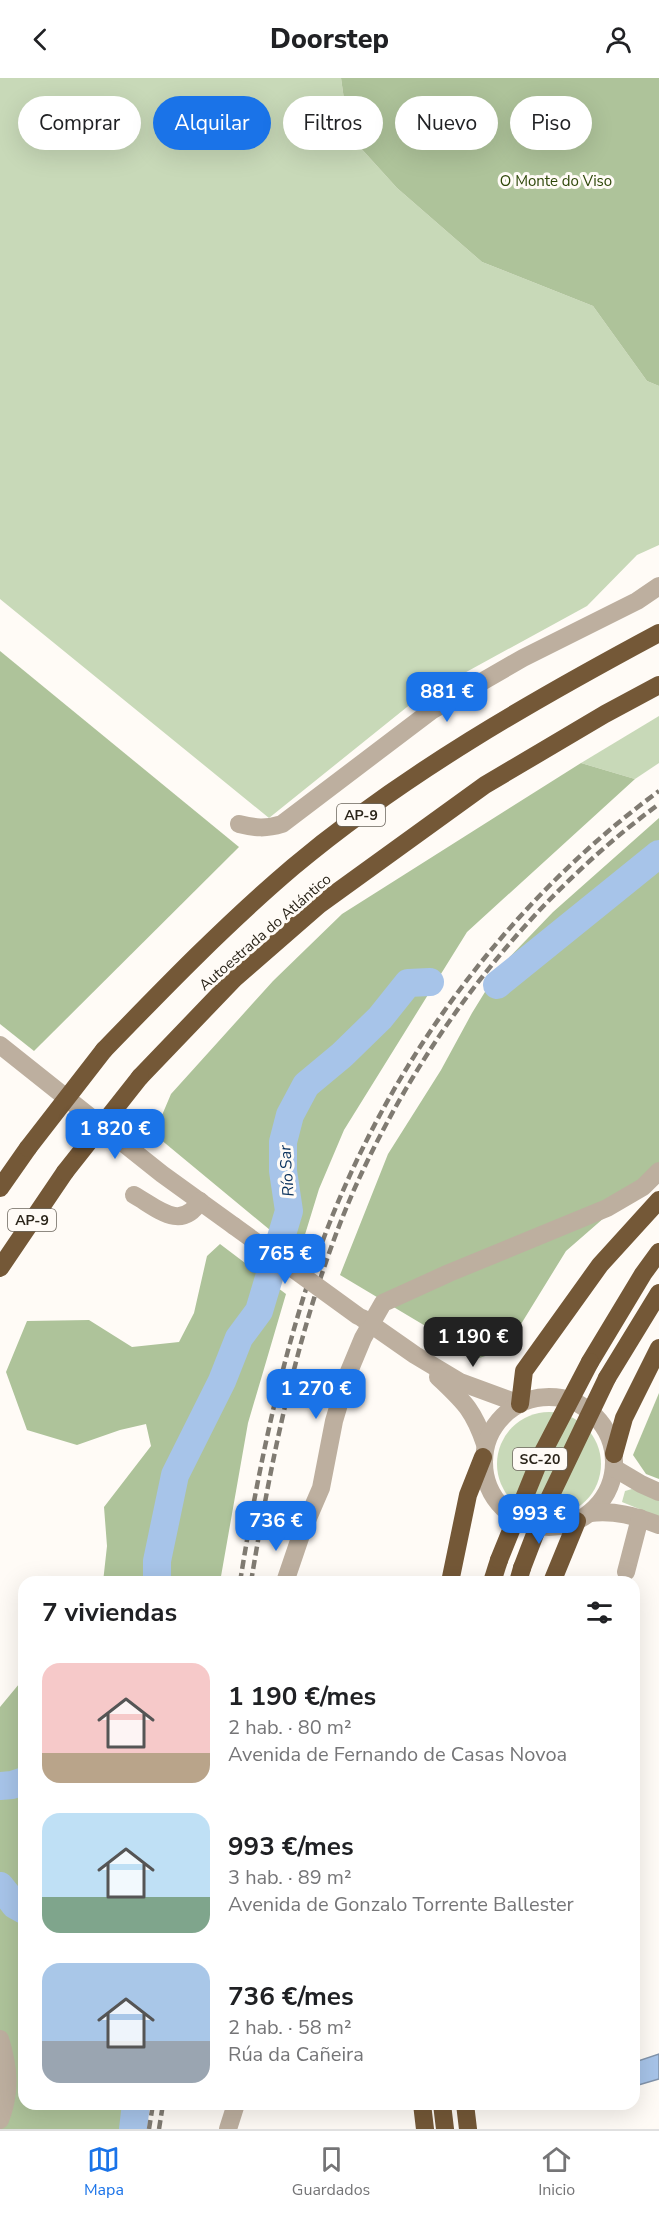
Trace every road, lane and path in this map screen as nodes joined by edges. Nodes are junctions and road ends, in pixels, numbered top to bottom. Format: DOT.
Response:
graph roads {
  1 [pos="659,586"];
  2 [pos="659,633"];
  3 [pos="659,685"];
  4 [pos="239,824"];
  5 [pos="0,1045"];
  6 [pos="659,1172"];
  7 [pos="0,1188"];
  8 [pos="134,1195"];
  9 [pos="659,1200"];
  10 [pos="200,1201"];
  11 [pos="659,1252"];
  12 [pos="0,1268"];
  13 [pos="659,1293"];
  14 [pos="364,1320"];
  15 [pos="659,1348"];
  16 [pos="415,1355"];
  17 [pos="520,1404"];
  18 [pos="484,1450"];
  19 [pos="614,1461"];
  20 [pos="659,1492"];
  21 [pos="583,1517"];
  22 [pos="640,1518"];
  23 [pos="659,1525"];
  24 [pos="626,1572"];
  25 [pos="520,1575"];
  26 [pos="287,1576"];
  27 [pos="451,1576"];
  28 [pos="494,1576"];
  29 [pos="555,1576"];
  30 [pos="0,2039"];
  31 [pos="234,2110"];
  32 [pos="423,2110"];
  33 [pos="443,2110"];
  34 [pos="466,2110"];
  35 [pos="0,2120"];
  36 [pos="228,2129"];
  37 [pos="425,2129"];
  38 [pos="445,2129"];
  39 [pos="468,2129"];
  1 -- 4 [label="street"];
  2 -- 7 [label="highway, Autoestrada do Atlántico / AP-9, bridge"];
  3 -- 12 [label="highway, Autoestrada do Atlántico / AP-9, bridge"];
  5 -- 10 [label="street"];
  6 -- 14 [label="street"];
  8 -- 10 [label="street"];
  9 -- 17 [label="highway"];
  10 -- 14 [label="street, bridge"];
  11 -- 28 [label="highway, SC-20, bridge"];
  13 -- 25 [label="highway, SC-20, bridge"];
  14 -- 16 [label="street"];
  14 -- 26 [label="street"];
  15 -- 19 [label="highway"];
  16 -- 17 [label="street"];
  16 -- 18 [label="street"];
  17 -- 18 [label="street"];
  17 -- 19 [label="street"];
  18 -- 21 [label="street"];
  18 -- 27 [label="highway"];
  19 -- 20 [label="street"];
  19 -- 21 [label="street"];
  21 -- 22 [label="street"];
  21 -- 29 [label="highway"];
  22 -- 23 [label="street"];
  22 -- 24 [label="street"];
  30 -- 35 [label="street"];
  31 -- 36 [label="street"];
  32 -- 37 [label="highway"];
  33 -- 38 [label="highway"];
  34 -- 39 [label="highway"];
}
